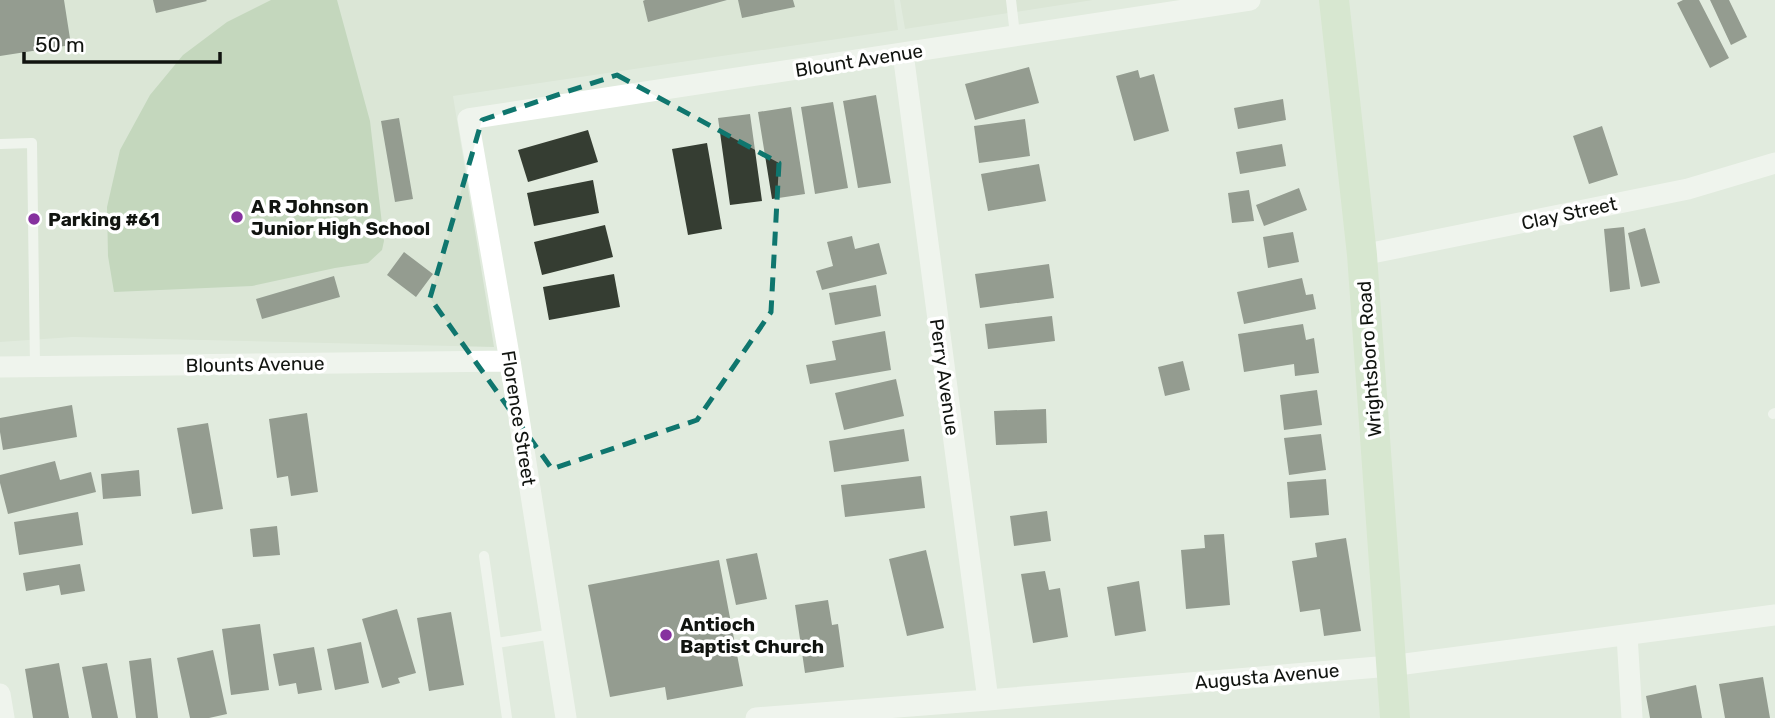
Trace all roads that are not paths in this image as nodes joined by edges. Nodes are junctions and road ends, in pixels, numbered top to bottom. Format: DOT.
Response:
graph roads {
  1 [pos="1011,0"];
  2 [pos="1250,0"];
  3 [pos="1334,0"];
  4 [pos="1015,35"];
  5 [pos="902,53"];
  6 [pos="468,119"];
  7 [pos="0,144"];
  8 [pos="1775,163"];
  9 [pos="1362,255"];
  10 [pos="510,361"];
  11 [pos="0,367"];
  12 [pos="35,367"];
  13 [pos="484,556"];
  14 [pos="1775,615"];
  15 [pos="553,634"];
  16 [pos="1627,635"];
  17 [pos="497,643"];
  18 [pos="1390,666"];
  19 [pos="0,694"];
  20 [pos="988,700"];
  21 [pos="942,710"];
  22 [pos="4,718"];
  23 [pos="507,718"];
  24 [pos="566,718"];
  25 [pos="756,718"];
  26 [pos="1395,718"];
  27 [pos="1632,718"];
  1 -- 4 [label="lane"];
  2 -- 4 [label="street, Blount Avenue"];
  3 -- 9 [label="street, Wrightsboro Road"];
  4 -- 5 [label="street, Blount Avenue"];
  5 -- 6 [label="street, Blount Avenue"];
  5 -- 20 [label="street, Perry Avenue"];
  6 -- 10 [label="street, Florence Street"];
  7 -- 12 [label="lane"];
  8 -- 9 [label="street, Clay Street"];
  9 -- 18 [label="street, Wrightsboro Road"];
  10 -- 12 [label="street, Blounts Avenue"];
  10 -- 15 [label="street, Florence Street"];
  11 -- 12 [label="street, Blounts Avenue"];
  13 -- 17 [label="lane"];
  14 -- 16 [label="street, Augusta Avenue"];
  15 -- 17 [label="lane"];
  15 -- 24 [label="street, Florence Street"];
  16 -- 18 [label="street, Augusta Avenue"];
  16 -- 27 [label="street"];
  17 -- 23 [label="lane"];
  18 -- 20 [label="street, Augusta Avenue"];
  18 -- 26 [label="street, Wrightsboro Road"];
  19 -- 22 [label="street"];
  20 -- 21 [label="street, Augusta Avenue"];
  21 -- 25 [label="street, Augusta Avenue"];
}
